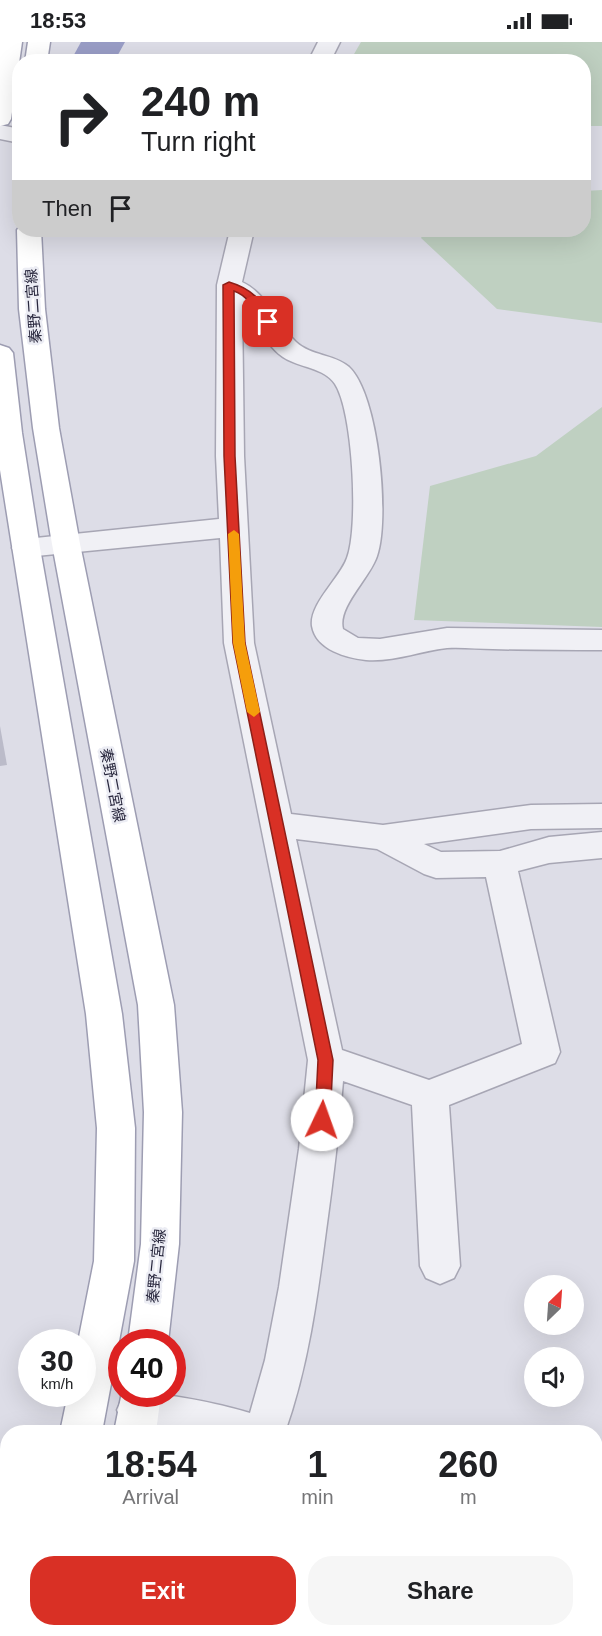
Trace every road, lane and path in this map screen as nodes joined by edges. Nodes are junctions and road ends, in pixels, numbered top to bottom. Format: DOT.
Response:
graph roads {
  1 [pos="11,42"];
  2 [pos="0,119"];
  3 [pos="29,237"];
  4 [pos="240,237"];
  5 [pos="229,285"];
  6 [pos="0,353"];
  7 [pos="233,527"];
  8 [pos="66,544"];
  9 [pos="26,548"];
  10 [pos="602,640"];
  11 [pos="602,816"];
  12 [pos="278,825"];
  13 [pos="383,837"];
  14 [pos="602,845"];
  15 [pos="500,864"];
  16 [pos="326,1060"];
  17 [pos="430,1096"];
  18 [pos="440,1266"];
  19 [pos="150,1329"];
  20 [pos="138,1412"];
  21 [pos="82,1425"];
  22 [pos="210,1425"];
  23 [pos="267,1425"];
  1 -- 2 [label="main road"];
  3 -- 8 [label="main road, 秦野二宮線"];
  4 -- 5 [label="street"];
  5 -- 7 [label="street"];
  5 -- 10 [label="street"];
  6 -- 9 [label="main road"];
  7 -- 8 [label="street"];
  7 -- 12 [label="street"];
  8 -- 9 [label="street"];
  8 -- 19 [label="main road, 秦野二宮線"];
  9 -- 21 [label="main road"];
  11 -- 13 [label="street"];
  12 -- 13 [label="street"];
  12 -- 16 [label="street"];
  13 -- 15 [label="street"];
  14 -- 15 [label="street"];
  15 -- 17 [label="street"];
  16 -- 17 [label="street"];
  16 -- 23 [label="street"];
  17 -- 18 [label="street"];
  20 -- 22 [label="street"];
}
